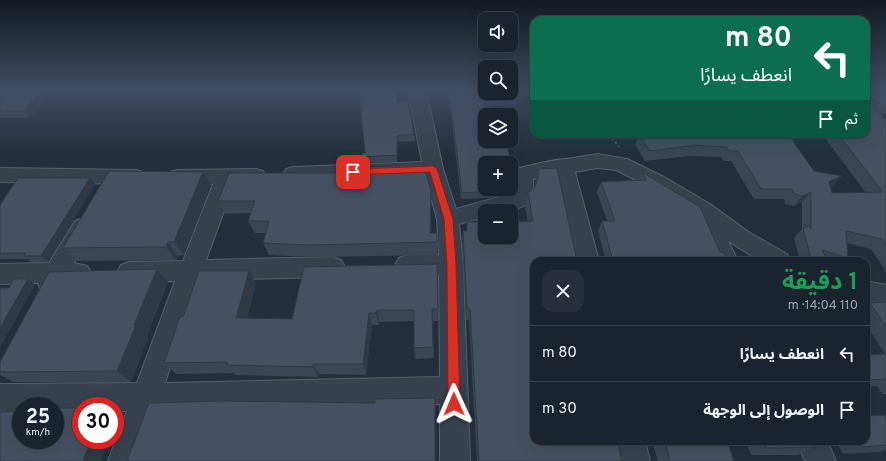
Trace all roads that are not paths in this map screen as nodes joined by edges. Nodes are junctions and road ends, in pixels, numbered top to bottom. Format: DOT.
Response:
graph roads {
  1 [pos="421,112"];
  2 [pos="563,166"];
  3 [pos="433,169"];
  4 [pos="0,175"];
  5 [pos="112,177"];
  6 [pos="226,177"];
  7 [pos="702,210"];
  8 [pos="448,219"];
  9 [pos="585,257"];
  10 [pos="724,257"];
  11 [pos="772,257"];
  12 [pos="451,265"];
  13 [pos="357,266"];
  14 [pos="388,266"];
  15 [pos="191,270"];
  16 [pos="0,274"];
  17 [pos="55,274"];
  18 [pos="870,292"];
  19 [pos="886,296"];
  20 [pos="40,302"];
  21 [pos="454,390"];
  22 [pos="145,397"];
  23 [pos="0,398"];
  24 [pos="631,445"];
  25 [pos="813,445"];
  26 [pos="123,461"];
  27 [pos="455,461"];
  28 [pos="635,461"];
  29 [pos="821,461"];
  1 -- 3 [label="street"];
  2 -- 7 [label="street"];
  2 -- 8 [label="street"];
  2 -- 9 [label="street"];
  3 -- 6 [label="street"];
  3 -- 8 [label="street"];
  4 -- 5 [label="street"];
  5 -- 6 [label="street"];
  5 -- 17 [label="street"];
  6 -- 15 [label="street"];
  7 -- 10 [label="street"];
  7 -- 11 [label="street"];
  8 -- 12 [label="street"];
  12 -- 14 [label="street"];
  12 -- 21 [label="street"];
  13 -- 15 [label="street"];
  15 -- 17 [label="street"];
  15 -- 22 [label="street"];
  16 -- 17 [label="street"];
  17 -- 20 [label="street"];
  18 -- 19 [label="street"];
  21 -- 22 [label="street"];
  21 -- 27 [label="street"];
  22 -- 23 [label="street"];
  22 -- 26 [label="street"];
  24 -- 28 [label="street"];
  25 -- 29 [label="street"];
}
